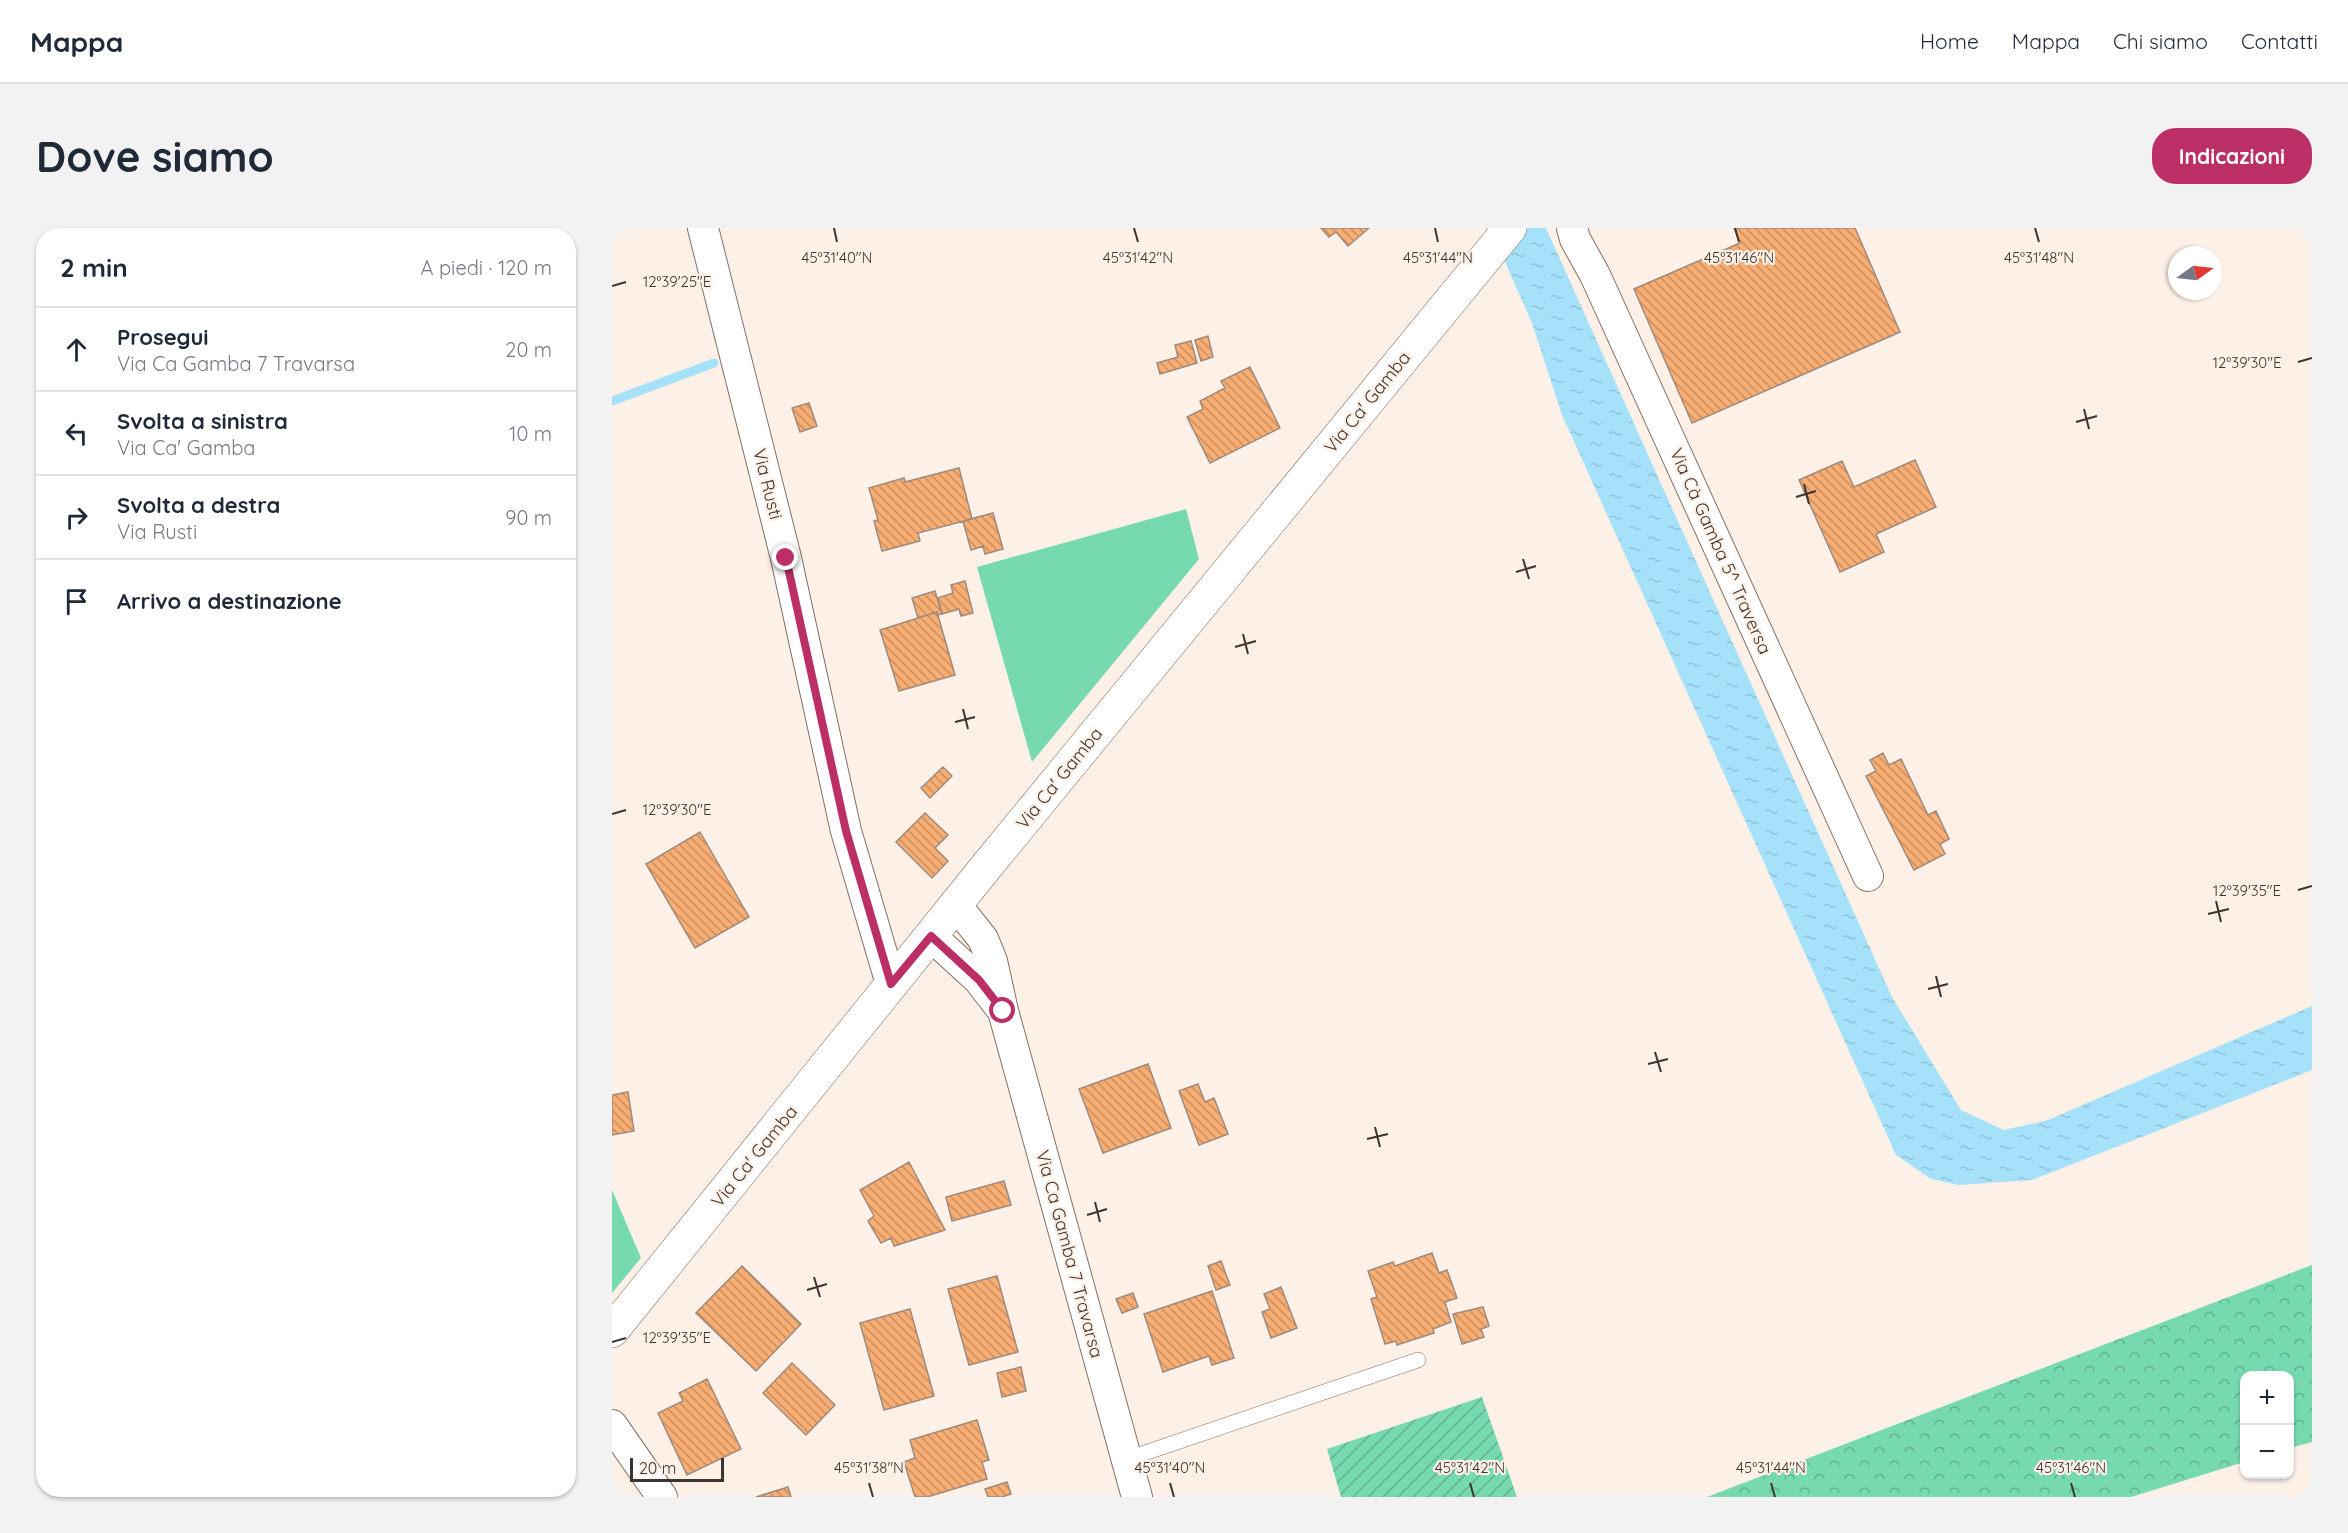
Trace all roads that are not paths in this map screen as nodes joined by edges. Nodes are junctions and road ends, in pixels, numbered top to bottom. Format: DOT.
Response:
graph roads {
  1 [pos="703,228"];
  2 [pos="1510,228"];
  3 [pos="1572,228"];
  4 [pos="1868,876"];
  5 [pos="956,905"];
  6 [pos="931,936"];
  7 [pos="891,984"];
  8 [pos="1003,1011"];
  9 [pos="612,1331"];
  10 [pos="1418,1360"];
  11 [pos="612,1425"];
  12 [pos="1127,1459"];
  13 [pos="662,1497"];
  14 [pos="1137,1497"];
  1 -- 7 [label="street, Via Rusti"];
  2 -- 5 [label="street, Via Ca' Gamba"];
  3 -- 4 [label="street, Via Cà Gamba 5^ Traversa"];
  5 -- 6 [label="street, Via Ca' Gamba"];
  5 -- 8 [label="street, Via Ca Gamba 7 Travarsa"];
  6 -- 7 [label="street, Via Ca' Gamba"];
  6 -- 8 [label="street, Via Ca Gamba 7 Travarsa"];
  7 -- 9 [label="street, Via Ca' Gamba"];
  8 -- 12 [label="street, Via Ca Gamba 7 Travarsa"];
  10 -- 12 [label="lane"];
  11 -- 13 [label="street"];
  12 -- 14 [label="street, Via Ca Gamba 7 Travarsa"];
}
